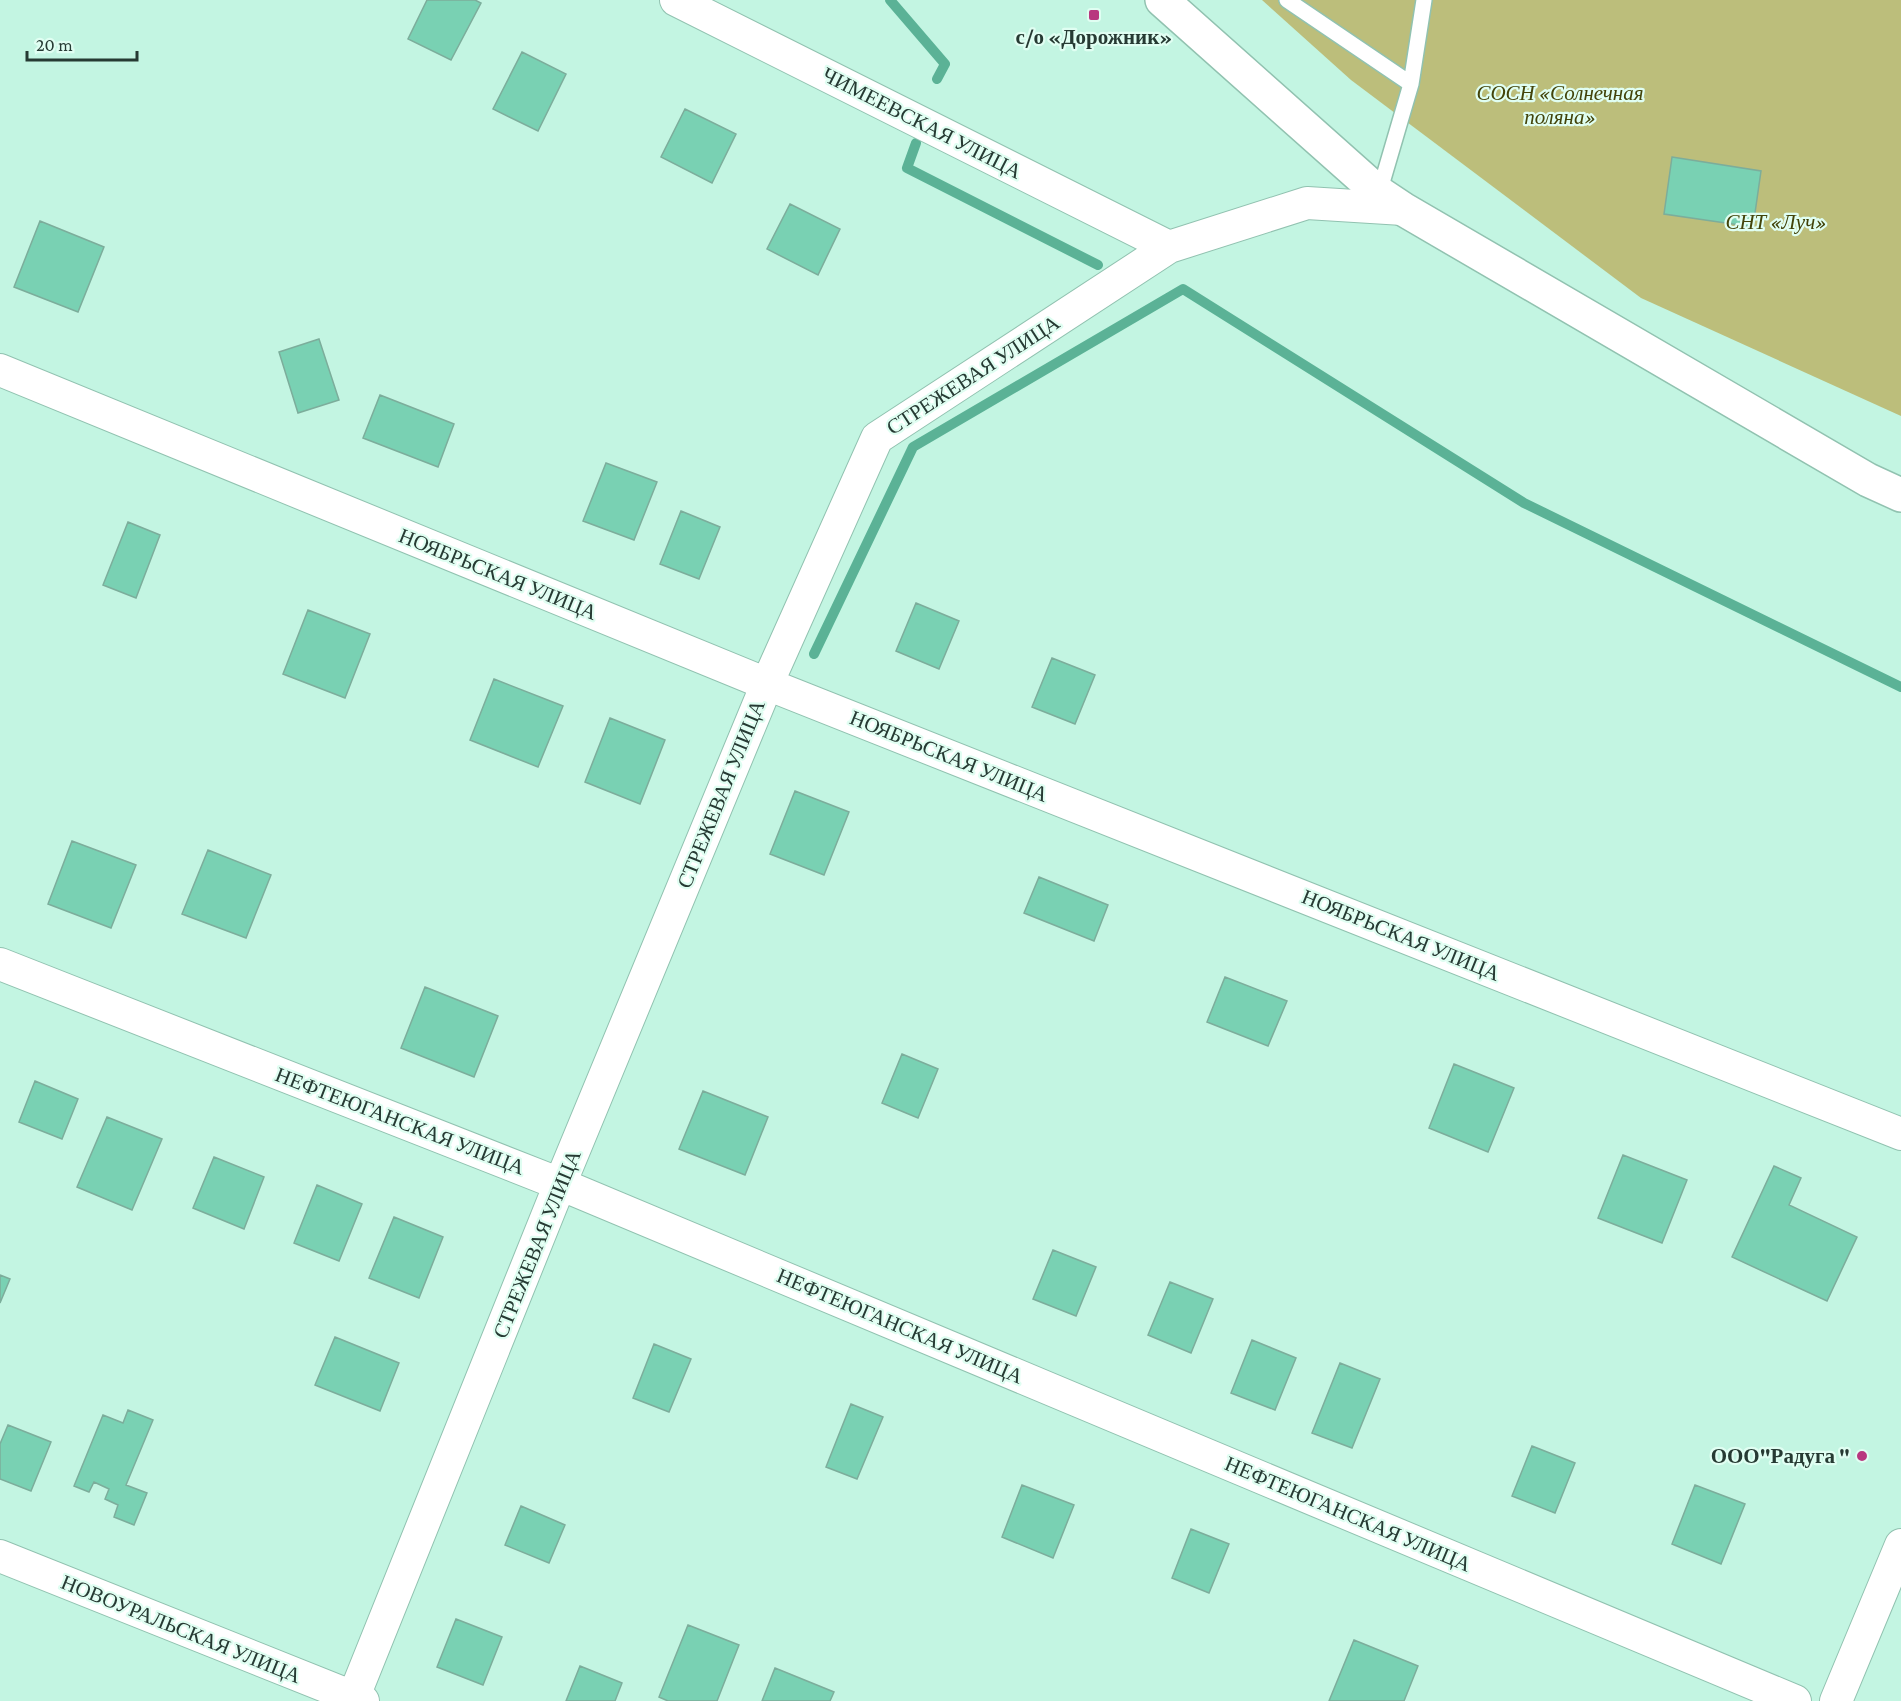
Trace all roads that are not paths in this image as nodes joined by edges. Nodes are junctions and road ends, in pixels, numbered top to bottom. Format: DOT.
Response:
graph roads {
  1 [pos="676,0"];
  2 [pos="1162,0"];
  3 [pos="1287,0"];
  4 [pos="1424,0"];
  5 [pos="1411,84"];
  6 [pos="1391,201"];
  7 [pos="1169,246"];
  8 [pos="0,370"];
  9 [pos="1901,495"];
  10 [pos="767,684"];
  11 [pos="0,964"];
  12 [pos="1901,1134"];
  13 [pos="560,1184"];
  14 [pos="1901,1545"];
  15 [pos="0,1556"];
  16 [pos="356,1700"];
  17 [pos="1795,1701"];
  18 [pos="1836,1701"];
  1 -- 7 [label="street, ЧИМЕЕВСКАЯ УЛИЦА"];
  2 -- 6 [label="street"];
  3 -- 5 [label="lane"];
  4 -- 5 [label="lane"];
  5 -- 6 [label="lane"];
  6 -- 7 [label="street, СТРЕЖЕВАЯ УЛИЦА"];
  6 -- 9 [label="street"];
  7 -- 10 [label="street, СТРЕЖЕВАЯ УЛИЦА"];
  8 -- 10 [label="street, НОЯБРЬСКАЯ УЛИЦА"];
  10 -- 12 [label="street, НОЯБРЬСКАЯ УЛИЦА"];
  10 -- 13 [label="street, СТРЕЖЕВАЯ УЛИЦА"];
  11 -- 13 [label="street, НЕФТЕЮГАНСКАЯ УЛИЦА"];
  13 -- 16 [label="street, СТРЕЖЕВАЯ УЛИЦА"];
  13 -- 17 [label="street, НЕФТЕЮГАНСКАЯ УЛИЦА"];
  14 -- 18 [label="street"];
  15 -- 16 [label="street, НОВОУРАЛЬСКАЯ УЛИЦА"];
}
